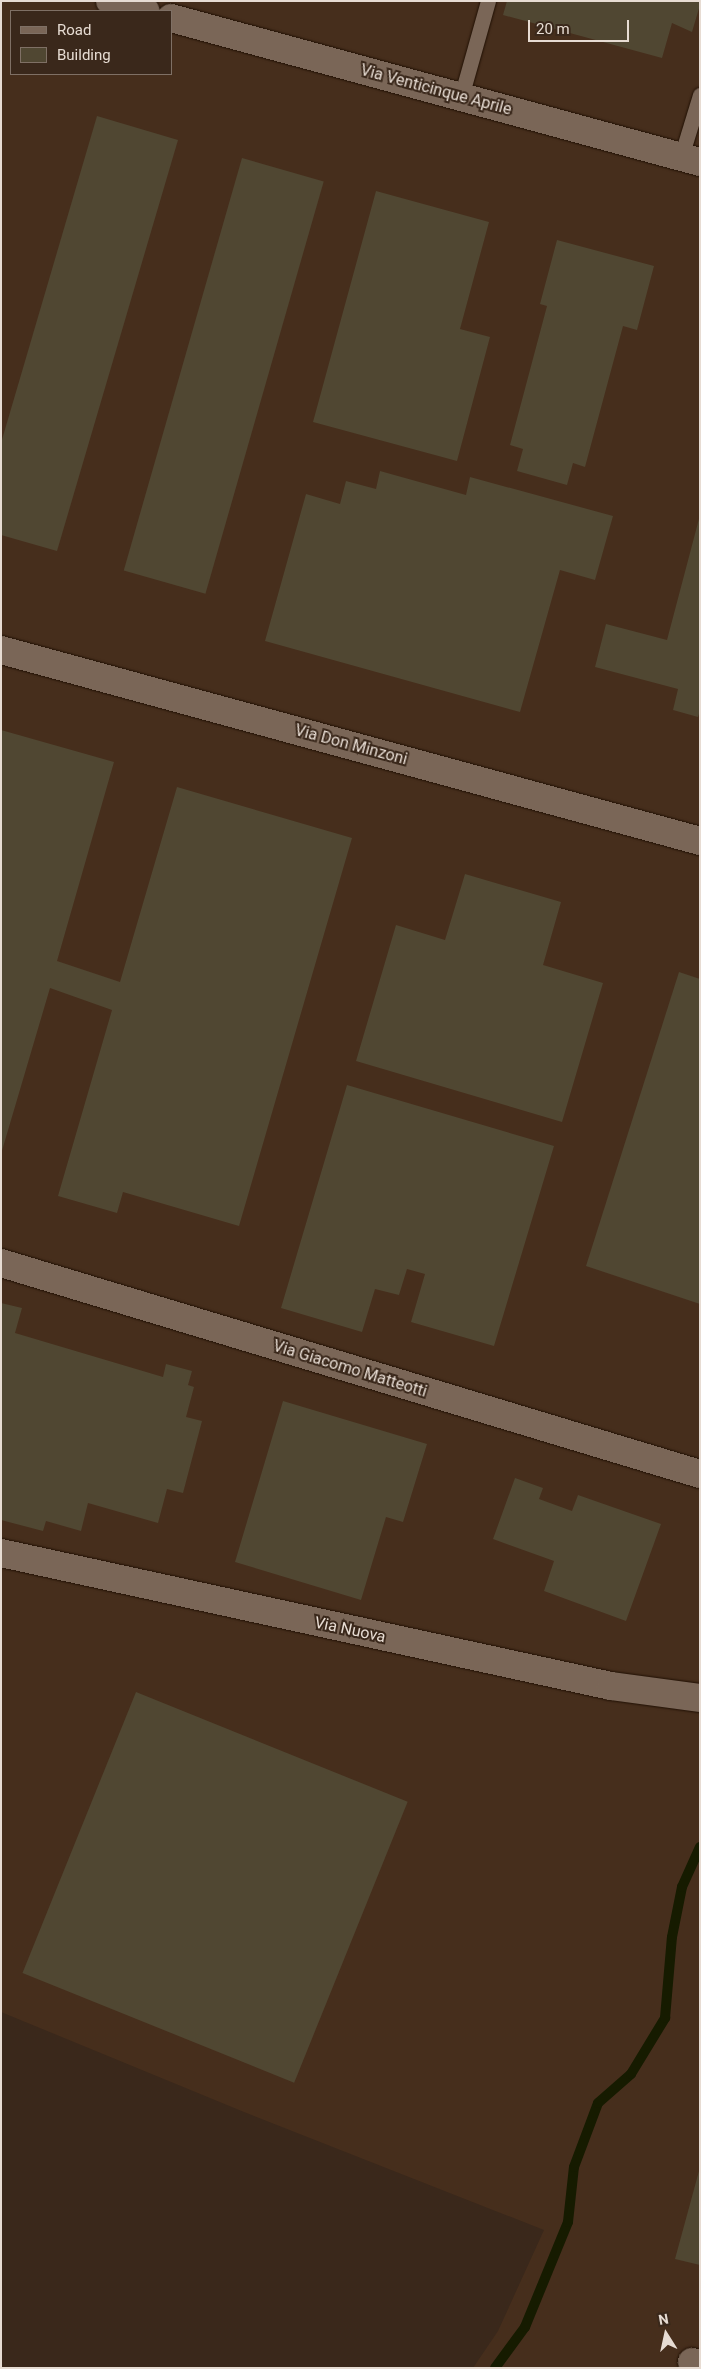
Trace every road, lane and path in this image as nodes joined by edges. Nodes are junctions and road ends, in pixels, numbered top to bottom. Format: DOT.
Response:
graph roads {
  1 [pos="110,1"];
  2 [pos="488,1"];
  3 [pos="142,10"];
  4 [pos="172,18"];
  5 [pos="700,95"];
  6 [pos="461,97"];
  7 [pos="691,160"];
  8 [pos="1,650"];
  9 [pos="700,841"];
  10 [pos="1,1263"];
  11 [pos="700,1474"];
  12 [pos="1,1553"];
  13 [pos="700,1698"];
  1 -- 3 [label="street"];
  2 -- 6 [label="lane"];
  4 -- 6 [label="street, Via Venticinque Aprile"];
  5 -- 7 [label="lane"];
  6 -- 7 [label="street, Via Venticinque Aprile"];
  8 -- 9 [label="street, Via Don Minzoni"];
  10 -- 11 [label="street, Via Giacomo Matteotti"];
  12 -- 13 [label="street, Via Nuova"];
}
